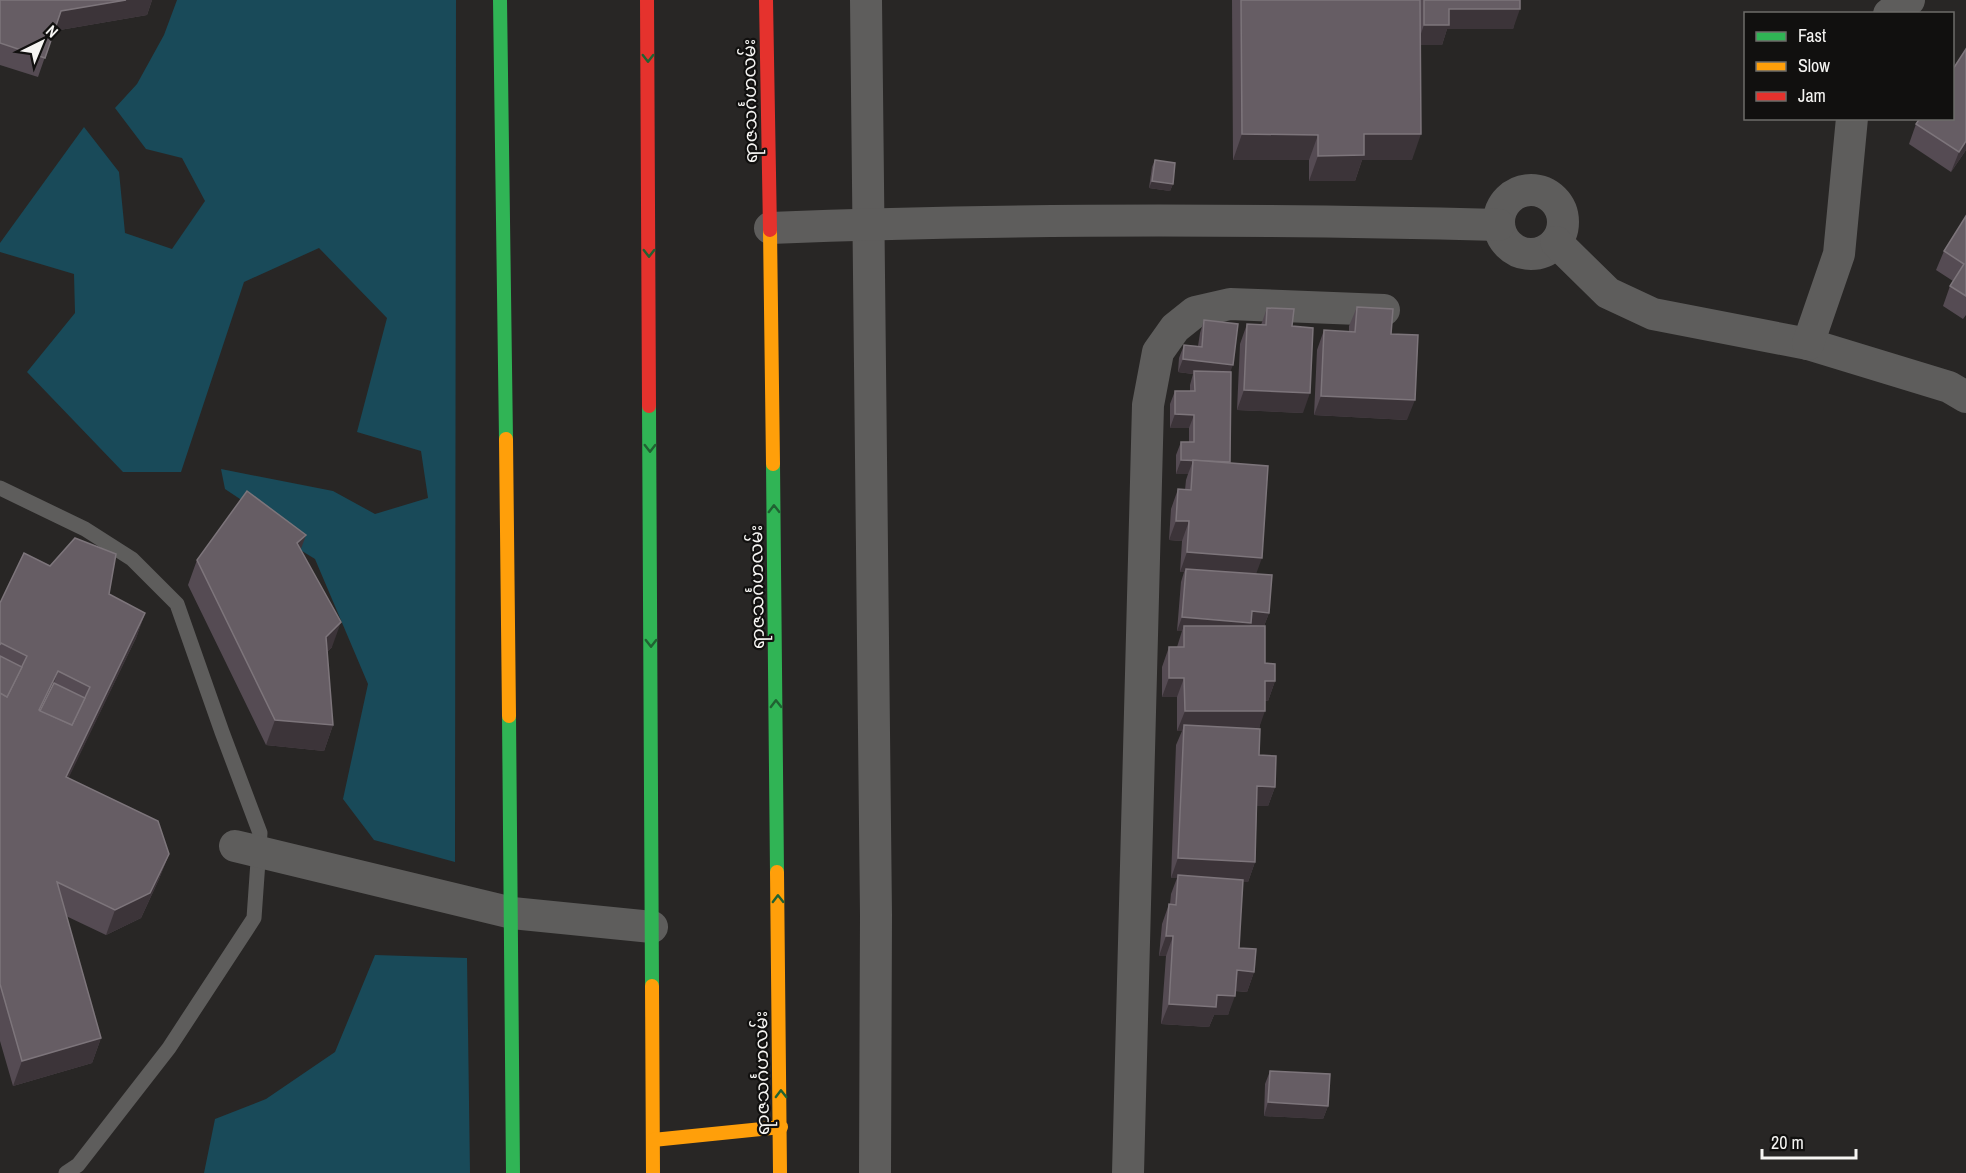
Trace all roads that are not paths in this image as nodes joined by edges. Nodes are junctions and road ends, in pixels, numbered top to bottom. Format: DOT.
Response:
graph roads {
  1 [pos="500,0"];
  2 [pos="647,0"];
  3 [pos="765,0"];
  4 [pos="866,0"];
  5 [pos="1909,0"];
  6 [pos="1892,12"];
  7 [pos="1852,120"];
  8 [pos="867,224"];
  9 [pos="1499,225"];
  10 [pos="770,228"];
  11 [pos="1556,242"];
  12 [pos="1384,310"];
  13 [pos="1808,344"];
  14 [pos="1966,397"];
  15 [pos="0,488"];
  16 [pos="247,849"];
  17 [pos="512,913"];
  18 [pos="652,927"];
  19 [pos="781,1128"];
  20 [pos="653,1140"];
  21 [pos="66,1173"];
  22 [pos="513,1173"];
  23 [pos="653,1173"];
  24 [pos="780,1173"];
  25 [pos="875,1173"];
  26 [pos="1128,1173"];
  1 -- 17 [label="main road"];
  2 -- 18 [label="main road, one-way"];
  3 -- 10 [label="main road, ရာဇသင်္ဂဟလမ်း"];
  4 -- 8 [label="street"];
  5 -- 6 [label="street"];
  7 -- 13 [label="street"];
  8 -- 9 [label="street"];
  8 -- 10 [label="street"];
  8 -- 25 [label="street"];
  9 -- 11 [label="street"];
  9 -- 11 [label="street"];
  19 -- 10 [label="main road, ရာဇသင်္ဂဟလမ်း, one-way"];
  11 -- 13 [label="street"];
  12 -- 26 [label="street"];
  13 -- 14 [label="street"];
  15 -- 16 [label="lane"];
  16 -- 17 [label="street"];
  16 -- 21 [label="lane"];
  17 -- 18 [label="street"];
  17 -- 22 [label="main road"];
  18 -- 20 [label="main road"];
  19 -- 20 [label="main road"];
  19 -- 24 [label="main road, ရာဇသင်္ဂဟလမ်း"];
  20 -- 23 [label="main road"];
}
